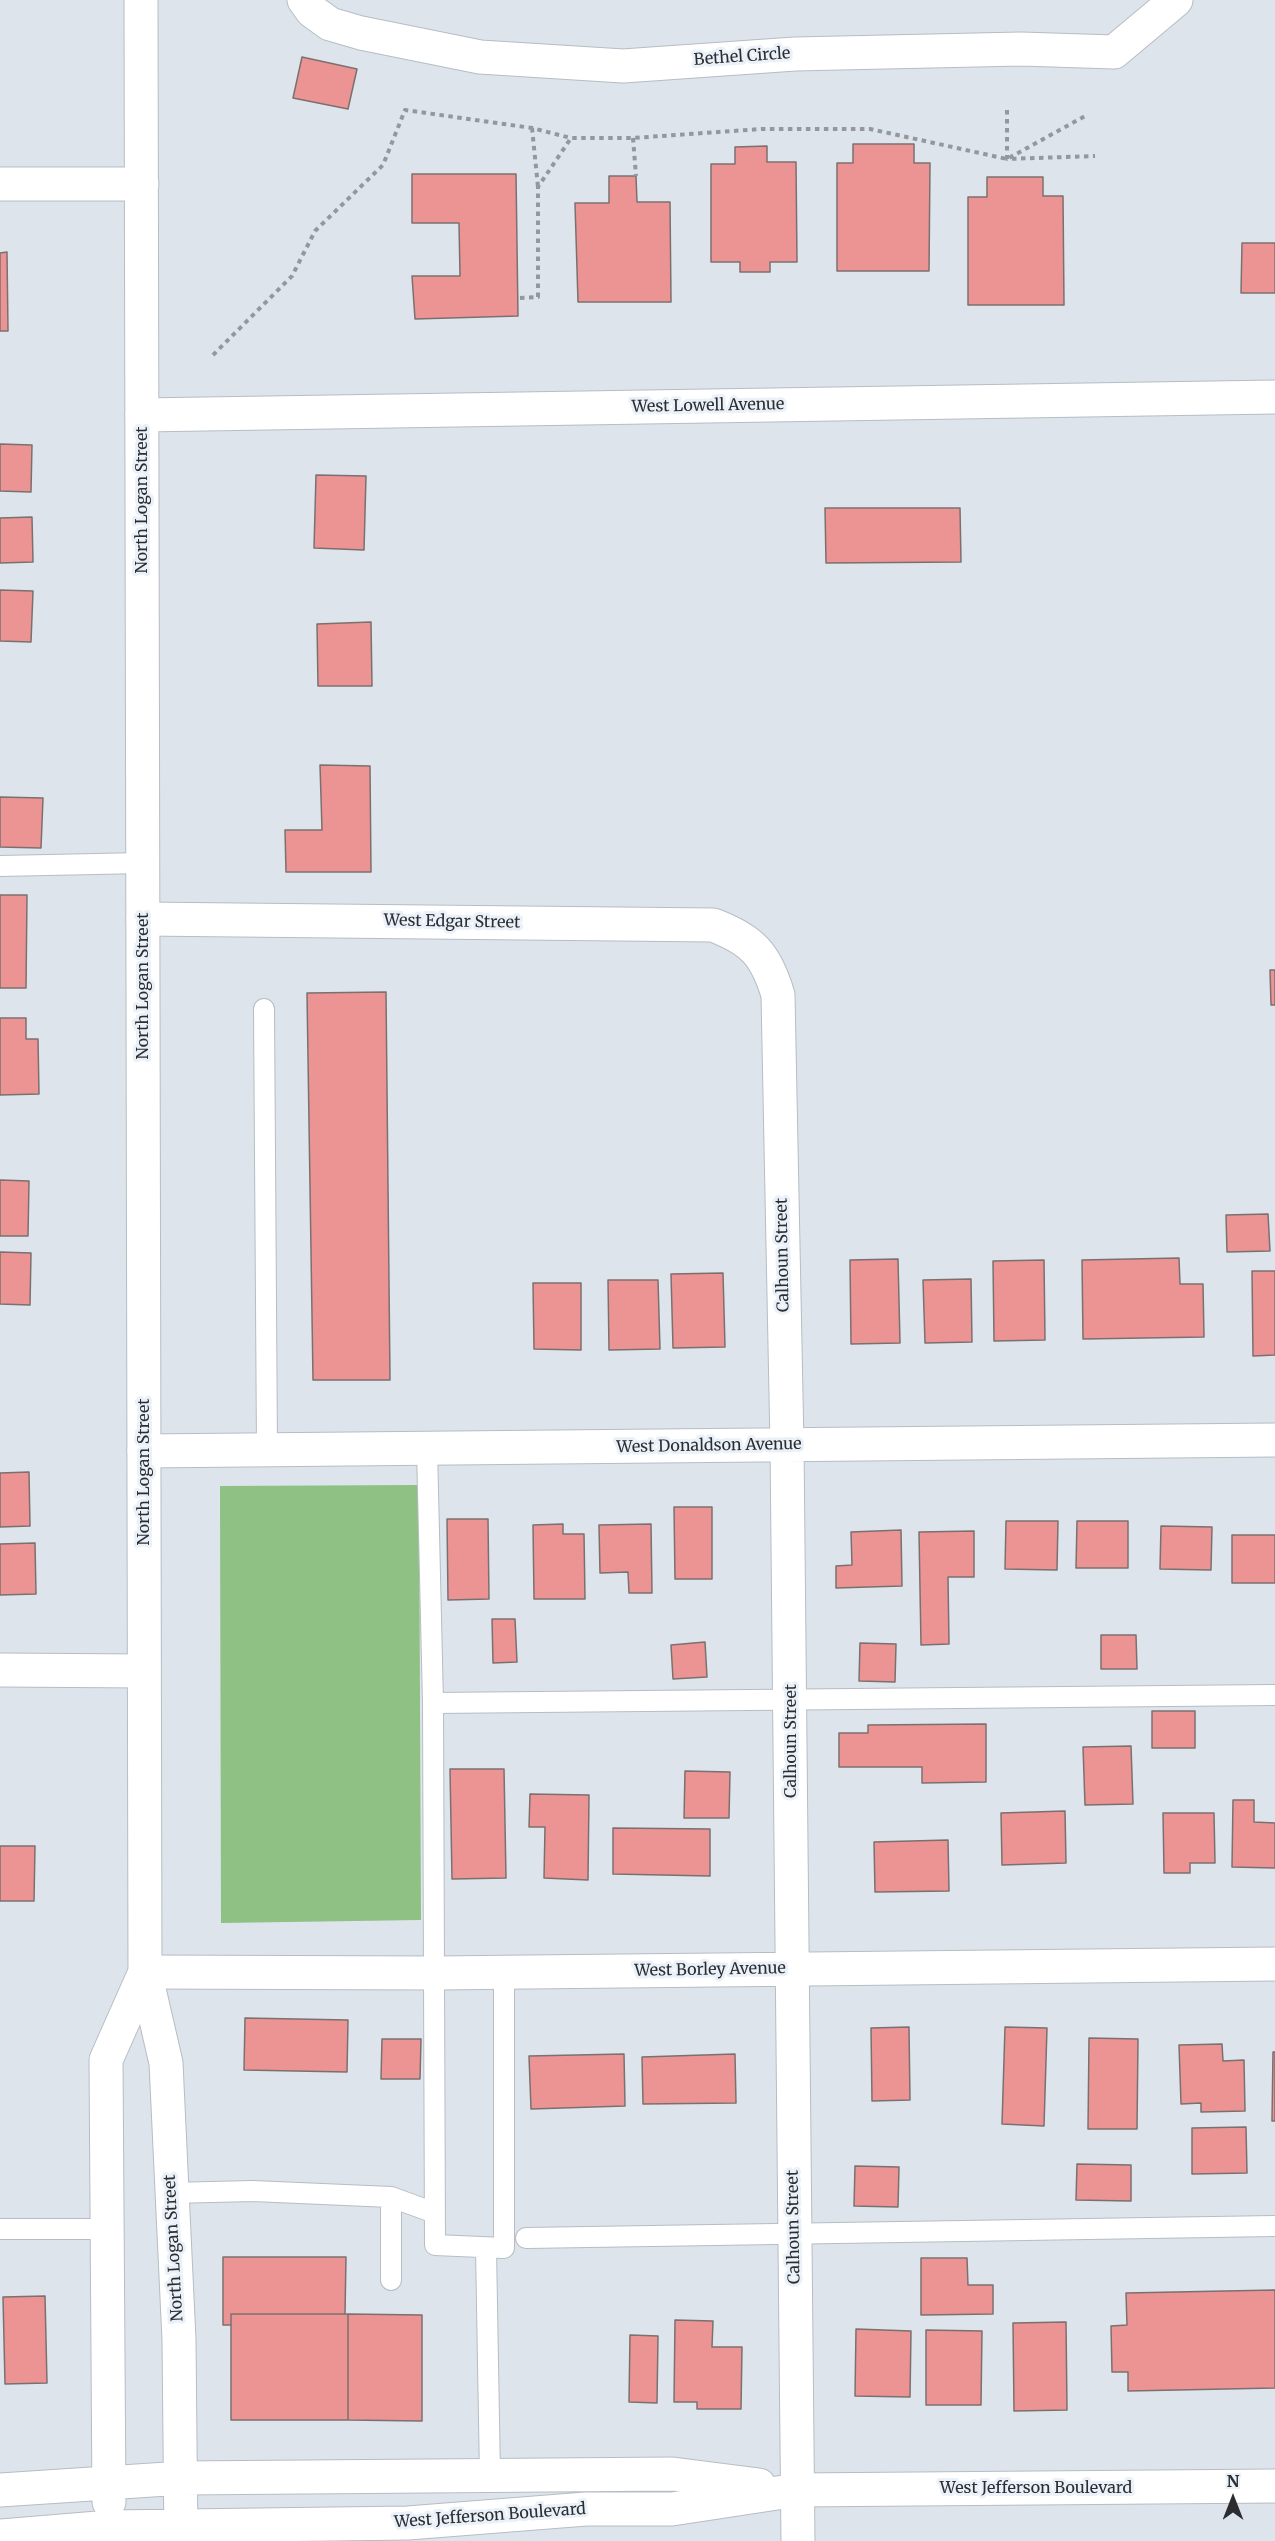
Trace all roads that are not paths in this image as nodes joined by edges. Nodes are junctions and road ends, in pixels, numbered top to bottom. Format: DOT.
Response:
graph roads {
  1 [pos="141,0"];
  2 [pos="304,0"];
  3 [pos="1176,0"];
  4 [pos="0,184"];
  5 [pos="141,184"];
  6 [pos="1275,397"];
  7 [pos="142,416"];
  8 [pos="143,863"];
  9 [pos="0,866"];
  10 [pos="143,919"];
  11 [pos="755,948"];
  12 [pos="264,1009"];
  13 [pos="1275,1440"];
  14 [pos="788,1445"];
  15 [pos="427,1448"];
  16 [pos="267,1450"];
  17 [pos="144,1451"];
  18 [pos="0,1670"];
  19 [pos="144,1671"];
  20 [pos="1275,1695"];
  21 [pos="790,1700"];
  22 [pos="433,1703"];
  23 [pos="1275,1964"];
  24 [pos="792,1969"];
  25 [pos="145,1972"];
  26 [pos="504,1972"];
  27 [pos="436,1973"];
  28 [pos="171,2193"];
  29 [pos="391,2197"];
  30 [pos="435,2213"];
  31 [pos="1275,2226"];
  32 [pos="0,2229"];
  33 [pos="108,2229"];
  34 [pos="794,2234"];
  35 [pos="526,2238"];
  36 [pos="486,2248"];
  37 [pos="391,2280"];
  38 [pos="490,2476"];
  39 [pos="182,2478"];
  40 [pos="109,2481"];
  41 [pos="1275,2486"];
  42 [pos="0,2490"];
  43 [pos="797,2490"];
  44 [pos="181,2533"];
  45 [pos="110,2534"];
  46 [pos="0,2536"];
  47 [pos="798,2541"];
  1 -- 5 [label="street, North Logan Street"];
  2 -- 3 [label="street, Bethel Circle"];
  4 -- 5 [label="street"];
  5 -- 7 [label="street, North Logan Street"];
  6 -- 7 [label="street, West Lowell Avenue"];
  7 -- 8 [label="street, North Logan Street"];
  8 -- 9 [label="lane"];
  8 -- 10 [label="street, North Logan Street"];
  10 -- 11 [label="street, West Edgar Street"];
  10 -- 17 [label="street, North Logan Street"];
  11 -- 14 [label="street, Calhoun Street"];
  12 -- 16 [label="lane"];
  13 -- 14 [label="street, West Donaldson Avenue"];
  14 -- 15 [label="street, West Donaldson Avenue"];
  14 -- 21 [label="street, Calhoun Street"];
  15 -- 16 [label="street, West Donaldson Avenue"];
  15 -- 22 [label="lane"];
  16 -- 17 [label="street, West Donaldson Avenue"];
  17 -- 19 [label="street, North Logan Street"];
  18 -- 19 [label="street"];
  19 -- 25 [label="street, North Logan Street"];
  20 -- 21 [label="lane"];
  21 -- 22 [label="lane"];
  21 -- 24 [label="street, Calhoun Street"];
  22 -- 27 [label="lane"];
  23 -- 24 [label="street, West Borley Avenue"];
  24 -- 26 [label="street, West Borley Avenue"];
  24 -- 34 [label="street, Calhoun Street"];
  25 -- 27 [label="street, West Borley Avenue"];
  25 -- 28 [label="street, North Logan Street"];
  25 -- 33 [label="street, North Logan Street"];
  26 -- 27 [label="street, West Borley Avenue"];
  26 -- 36 [label="lane"];
  27 -- 30 [label="lane"];
  28 -- 29 [label="lane"];
  28 -- 39 [label="street, North Logan Street"];
  29 -- 30 [label="lane"];
  29 -- 37 [label="lane"];
  30 -- 36 [label="lane"];
  31 -- 34 [label="lane"];
  32 -- 33 [label="lane"];
  33 -- 40 [label="street, North Logan Street"];
  34 -- 35 [label="lane"];
  34 -- 43 [label="street, Calhoun Street"];
  36 -- 38 [label="lane"];
  38 -- 39 [label="street, West Jefferson Boulevard"];
  38 -- 43 [label="street, West Jefferson Boulevard"];
  39 -- 40 [label="street, West Jefferson Boulevard"];
  39 -- 44 [label="street, North Logan Street"];
  40 -- 42 [label="street, West Jefferson Boulevard"];
  40 -- 45 [label="street, North Logan Street"];
  41 -- 43 [label="street, West Jefferson Boulevard"];
  43 -- 44 [label="street, West Jefferson Boulevard"];
  43 -- 47 [label="street, Calhoun Street"];
  44 -- 45 [label="street, West Jefferson Boulevard"];
  45 -- 46 [label="street, West Jefferson Boulevard"];
}
